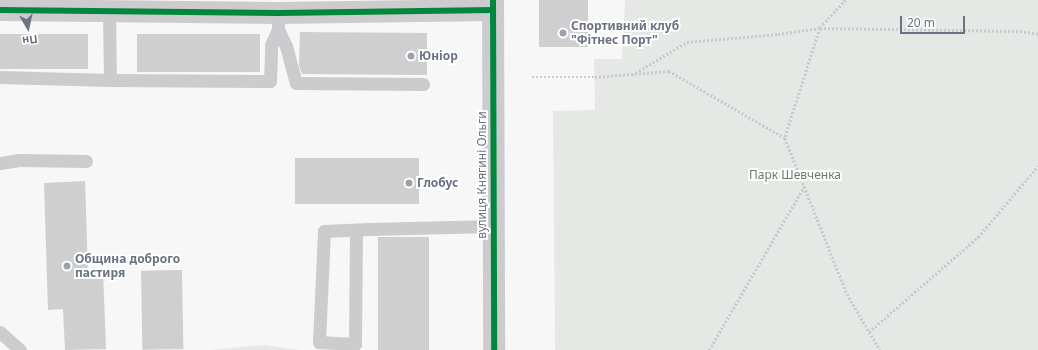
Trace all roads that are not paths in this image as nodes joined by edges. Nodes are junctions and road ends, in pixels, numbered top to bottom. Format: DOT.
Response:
graph roads {
  1 [pos="493,5"];
  2 [pos="0,10"];
  3 [pos="110,11"];
  4 [pos="278,21"];
  5 [pos="0,77"];
  6 [pos="110,80"];
  7 [pos="423,84"];
  8 [pos="86,161"];
  9 [pos="0,163"];
  10 [pos="493,226"];
  11 [pos="356,230"];
  12 [pos="0,332"];
  13 [pos="20,350"];
  14 [pos="494,350"];
  1 -- 4 [label="street"];
  1 -- 10 [label="street, вулиця Княгині Ольги"];
  2 -- 3 [label="street"];
  3 -- 4 [label="street"];
  3 -- 6 [label="lane"];
  4 -- 6 [label="lane"];
  4 -- 7 [label="lane"];
  5 -- 6 [label="lane"];
  8 -- 9 [label="lane"];
  10 -- 11 [label="lane"];
  10 -- 14 [label="street, вулиця Княгині Ольги"];
  11 -- 11 [label="lane"];
  12 -- 13 [label="lane"];
}
